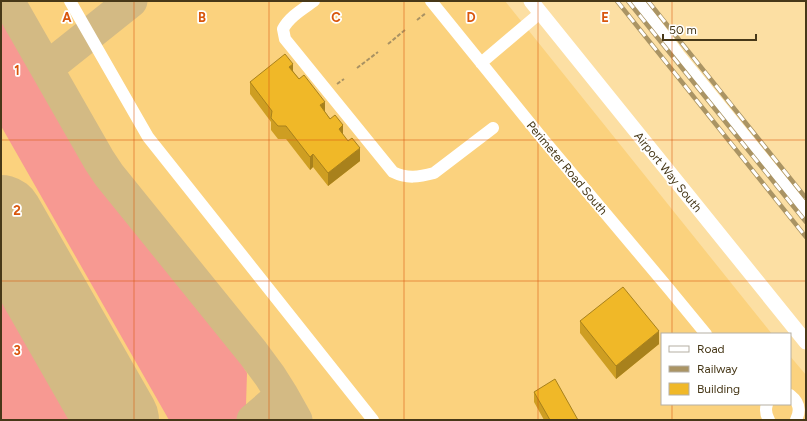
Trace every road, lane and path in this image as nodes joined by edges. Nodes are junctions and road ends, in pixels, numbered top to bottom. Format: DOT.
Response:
graph roads {
  1 [pos="70,1"];
  2 [pos="314,1"];
  3 [pos="638,1"];
  4 [pos="430,6"];
  5 [pos="535,7"];
  6 [pos="417,20"];
  7 [pos="405,30"];
  8 [pos="388,44"];
  9 [pos="378,52"];
  10 [pos="480,63"];
  11 [pos="357,68"];
  12 [pos="344,79"];
  13 [pos="335,86"];
  14 [pos="493,128"];
  15 [pos="806,212"];
  16 [pos="705,333"];
  17 [pos="806,342"];
  18 [pos="791,396"];
  19 [pos="766,405"];
  20 [pos="373,420"];
  21 [pos="769,420"];
  22 [pos="796,420"];
  1 -- 20 [label="lane"];
  2 -- 14 [label="lane"];
  3 -- 15 [label="lane"];
  4 -- 6 [label="path"];
  4 -- 10 [label="lane, Perimeter Road South"];
  5 -- 10 [label="lane"];
  5 -- 17 [label="main road, Airport Way South"];
  7 -- 8 [label="path"];
  9 -- 11 [label="path"];
  10 -- 16 [label="lane, Perimeter Road South"];
  12 -- 13 [label="path"];
  18 -- 22 [label="lane"];
  19 -- 21 [label="lane"];
}
